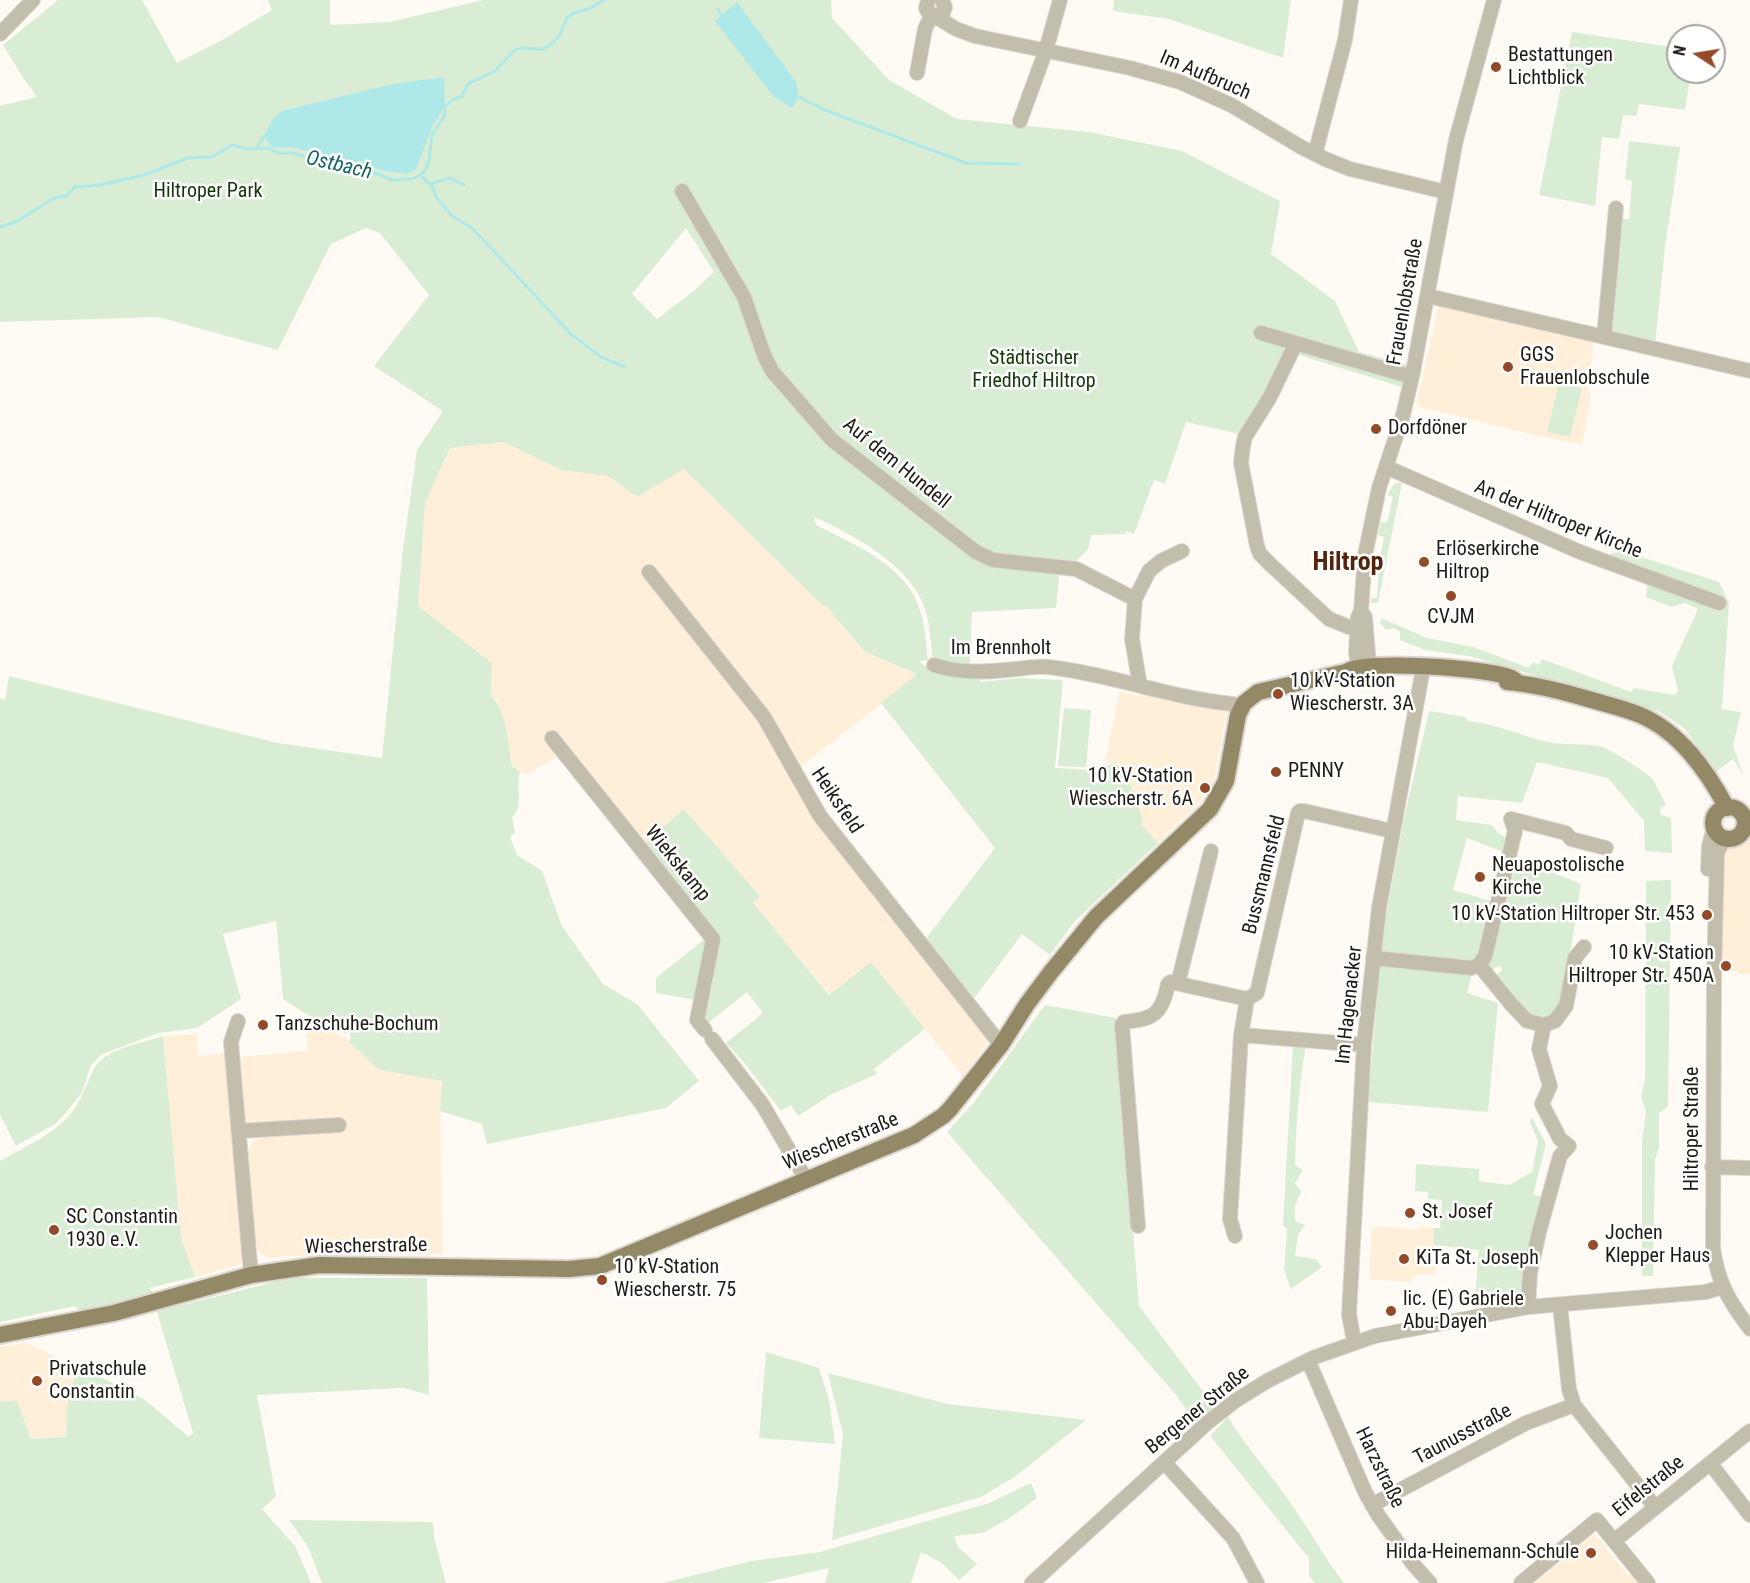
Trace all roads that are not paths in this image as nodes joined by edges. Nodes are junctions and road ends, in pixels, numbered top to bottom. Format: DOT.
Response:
graph roads {
  1 [pos="33,0"];
  2 [pos="928,0"];
  3 [pos="942,0"];
  4 [pos="1060,0"];
  5 [pos="1351,0"];
  6 [pos="1494,0"];
  7 [pos="937,17"];
  8 [pos="0,34"];
  9 [pos="1046,50"];
  10 [pos="917,73"];
  11 [pos="1020,121"];
  12 [pos="1315,154"];
  13 [pos="682,191"];
  14 [pos="1446,192"];
  15 [pos="1616,208"];
  16 [pos="1428,296"];
  17 [pos="1261,333"];
  18 [pos="1604,337"];
  19 [pos="1296,343"];
  20 [pos="1750,371"];
  21 [pos="1412,376"];
  22 [pos="1386,467"];
  23 [pos="1182,551"];
  24 [pos="649,572"];
  25 [pos="1135,599"];
  26 [pos="1719,603"];
  27 [pos="1361,626"];
  28 [pos="933,665"];
  29 [pos="1359,670"];
  30 [pos="1421,670"];
  31 [pos="1140,686"];
  32 [pos="1240,708"];
  33 [pos="552,738"];
  34 [pos="1734,826"];
  35 [pos="1392,831"];
  36 [pos="1606,848"];
  37 [pos="1211,850"];
  38 [pos="1584,947"];
  39 [pos="1374,958"];
  40 [pos="1479,965"];
  41 [pos="1178,983"];
  42 [pos="1247,999"];
  43 [pos="238,1021"];
  44 [pos="1544,1025"];
  45 [pos="1241,1035"];
  46 [pos="1001,1045"];
  47 [pos="1364,1045"];
  48 [pos="339,1125"];
  49 [pos="239,1131"];
  50 [pos="1712,1167"];
  51 [pos="1750,1168"];
  52 [pos="806,1179"];
  53 [pos="1138,1226"];
  54 [pos="1235,1236"];
  55 [pos="251,1275"];
  56 [pos="1722,1287"];
  57 [pos="1560,1305"];
  58 [pos="1528,1307"];
  59 [pos="1750,1329"];
  60 [pos="0,1335"];
  61 [pos="1354,1342"];
  62 [pos="1308,1360"];
  63 [pos="1574,1405"];
  64 [pos="1750,1431"];
  65 [pos="1164,1462"];
  66 [pos="1710,1463"];
  67 [pos="1372,1505"];
  68 [pos="1655,1507"];
  69 [pos="1750,1515"];
  70 [pos="1614,1541"];
  71 [pos="1032,1583"];
  72 [pos="1257,1583"];
  73 [pos="1430,1583"];
  74 [pos="1521,1583"];
  75 [pos="1648,1583"];
  1 -- 8 [label="street"];
  2 -- 7 [label="street"];
  3 -- 7 [label="street"];
  4 -- 9 [label="street"];
  5 -- 12 [label="street"];
  6 -- 14 [label="street, Frauenlobstraße"];
  7 -- 9 [label="street, Im Aufbruch"];
  7 -- 10 [label="street"];
  9 -- 11 [label="street"];
  9 -- 12 [label="street, Im Aufbruch"];
  12 -- 14 [label="street, Im Aufbruch"];
  13 -- 25 [label="street, Auf dem Hundell"];
  14 -- 16 [label="street, Frauenlobstraße"];
  15 -- 18 [label="street"];
  16 -- 18 [label="street"];
  16 -- 21 [label="street, Frauenlobstraße"];
  17 -- 19 [label="street"];
  18 -- 20 [label="street"];
  19 -- 21 [label="street"];
  19 -- 27 [label="street"];
  21 -- 22 [label="street, Frauenlobstraße"];
  22 -- 26 [label="street, An der Hiltroper Kirche"];
  22 -- 27 [label="street, Frauenlobstraße"];
  23 -- 25 [label="street"];
  24 -- 46 [label="street, Heiksfeld"];
  25 -- 31 [label="street"];
  27 -- 29 [label="street, Frauenlobstraße"];
  28 -- 31 [label="street, Im Brennholt"];
  29 -- 30 [label="main road"];
  29 -- 32 [label="main road"];
  30 -- 34 [label="main road"];
  30 -- 35 [label="street, Im Hagenacker"];
  31 -- 32 [label="street, Im Brennholt"];
  32 -- 46 [label="main road, Wiescherstraße"];
  33 -- 52 [label="street, Wiekskamp"];
  34 -- 50 [label="street, Hiltroper Straße"];
  35 -- 39 [label="street, Im Hagenacker"];
  35 -- 42 [label="street, Bussmannsfeld"];
  36 -- 40 [label="street"];
  37 -- 41 [label="street"];
  38 -- 44 [label="street"];
  39 -- 40 [label="street"];
  39 -- 47 [label="street, Im Hagenacker"];
  40 -- 44 [label="street"];
  41 -- 42 [label="street"];
  41 -- 53 [label="street"];
  42 -- 45 [label="street, Bussmannsfeld"];
  43 -- 49 [label="street"];
  44 -- 58 [label="street"];
  45 -- 47 [label="street"];
  45 -- 54 [label="street, Bussmannsfeld"];
  46 -- 52 [label="main road, Wiescherstraße"];
  47 -- 61 [label="street, Im Hagenacker"];
  48 -- 49 [label="street"];
  49 -- 55 [label="street"];
  50 -- 51 [label="street"];
  50 -- 56 [label="street, Hiltroper Straße"];
  52 -- 55 [label="main road, Wiescherstraße"];
  55 -- 60 [label="main road, Wiescherstraße"];
  56 -- 57 [label="street, Bergener Straße"];
  56 -- 59 [label="street, Hiltroper Straße"];
  57 -- 58 [label="street, Bergener Straße"];
  57 -- 63 [label="street"];
  58 -- 61 [label="street, Bergener Straße"];
  61 -- 62 [label="street, Bergener Straße"];
  62 -- 65 [label="street, Bergener Straße"];
  62 -- 67 [label="street, Harzstraße"];
  63 -- 67 [label="street, Taunusstraße"];
  63 -- 68 [label="street"];
  64 -- 66 [label="street, Eifelstraße"];
  65 -- 71 [label="street, Bergener Straße"];
  65 -- 72 [label="street"];
  66 -- 68 [label="street, Eifelstraße"];
  66 -- 69 [label="street"];
  67 -- 73 [label="street, Harzstraße"];
  68 -- 70 [label="street, Eifelstraße"];
  70 -- 74 [label="street, Eifelstraße"];
  70 -- 75 [label="street"];
}
